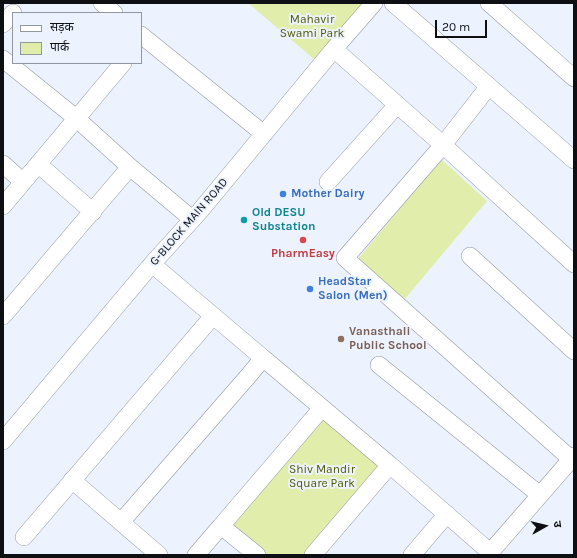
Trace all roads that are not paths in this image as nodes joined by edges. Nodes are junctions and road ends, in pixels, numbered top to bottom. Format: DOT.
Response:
graph roads {
  1 [pos="22,3"];
  2 [pos="102,3"];
  3 [pos="374,3"];
  4 [pos="393,3"];
  5 [pos="489,3"];
  6 [pos="14,12"];
  7 [pos="113,12"];
  8 [pos="12,14"];
  9 [pos="3,24"];
  10 [pos="142,38"];
  11 [pos="334,49"];
  12 [pos="3,59"];
  13 [pos="122,64"];
  14 [pos="574,78"];
  15 [pos="489,86"];
  16 [pos="397,105"];
  17 [pos="76,118"];
  18 [pos="264,134"];
  19 [pos="443,145"];
  20 [pos="574,160"];
  21 [pos="3,164"];
  22 [pos="38,164"];
  23 [pos="130,167"];
  24 [pos="23,182"];
  25 [pos="328,182"];
  26 [pos="3,206"];
  27 [pos="93,212"];
  28 [pos="192,219"];
  29 [pos="470,256"];
  30 [pos="152,264"];
  31 [pos="574,264"];
  32 [pos="3,316"];
  33 [pos="213,316"];
  34 [pos="574,351"];
  35 [pos="263,358"];
  36 [pos="379,365"];
  37 [pos="322,408"];
  38 [pos="4,438"];
  39 [pos="573,458"];
  40 [pos="390,465"];
  41 [pos="72,480"];
  42 [pos="540,495"];
  43 [pos="447,514"];
  44 [pos="121,522"];
  45 [pos="221,526"];
  46 [pos="24,537"];
  47 [pos="489,554"];
  48 [pos="159,555"];
  49 [pos="196,555"];
  50 [pos="257,555"];
  51 [pos="313,555"];
  52 [pos="412,555"];
  1 -- 6 [label="street"];
  2 -- 7 [label="street"];
  3 -- 11 [label="street, G-BLOCK MAIN ROAD"];
  4 -- 15 [label="street"];
  5 -- 14 [label="street"];
  8 -- 9 [label="street"];
  10 -- 18 [label="street"];
  11 -- 16 [label="street"];
  11 -- 18 [label="street, G-BLOCK MAIN ROAD"];
  12 -- 17 [label="street"];
  13 -- 17 [label="street"];
  15 -- 19 [label="street"];
  15 -- 20 [label="street"];
  16 -- 19 [label="street"];
  16 -- 25 [label="street"];
  17 -- 22 [label="street"];
  17 -- 23 [label="street"];
  18 -- 28 [label="street, G-BLOCK MAIN ROAD"];
  19 -- 31 [label="street"];
  19 -- 39 [label="street"];
  21 -- 24 [label="street"];
  22 -- 24 [label="street"];
  22 -- 27 [label="street"];
  23 -- 27 [label="street"];
  23 -- 28 [label="street"];
  24 -- 26 [label="street"];
  27 -- 32 [label="street"];
  28 -- 30 [label="street, G-BLOCK MAIN ROAD"];
  29 -- 34 [label="street"];
  30 -- 33 [label="street"];
  30 -- 38 [label="street, G-BLOCK MAIN ROAD"];
  33 -- 35 [label="street"];
  33 -- 41 [label="street"];
  35 -- 37 [label="street"];
  35 -- 44 [label="street"];
  36 -- 42 [label="street"];
  37 -- 40 [label="street"];
  37 -- 45 [label="street"];
  39 -- 42 [label="street"];
  40 -- 43 [label="street"];
  40 -- 51 [label="street"];
  41 -- 44 [label="street"];
  41 -- 46 [label="street"];
  42 -- 47 [label="street"];
  43 -- 47 [label="street"];
  43 -- 52 [label="street"];
  44 -- 48 [label="street"];
  45 -- 49 [label="street"];
  45 -- 50 [label="street"];
}
